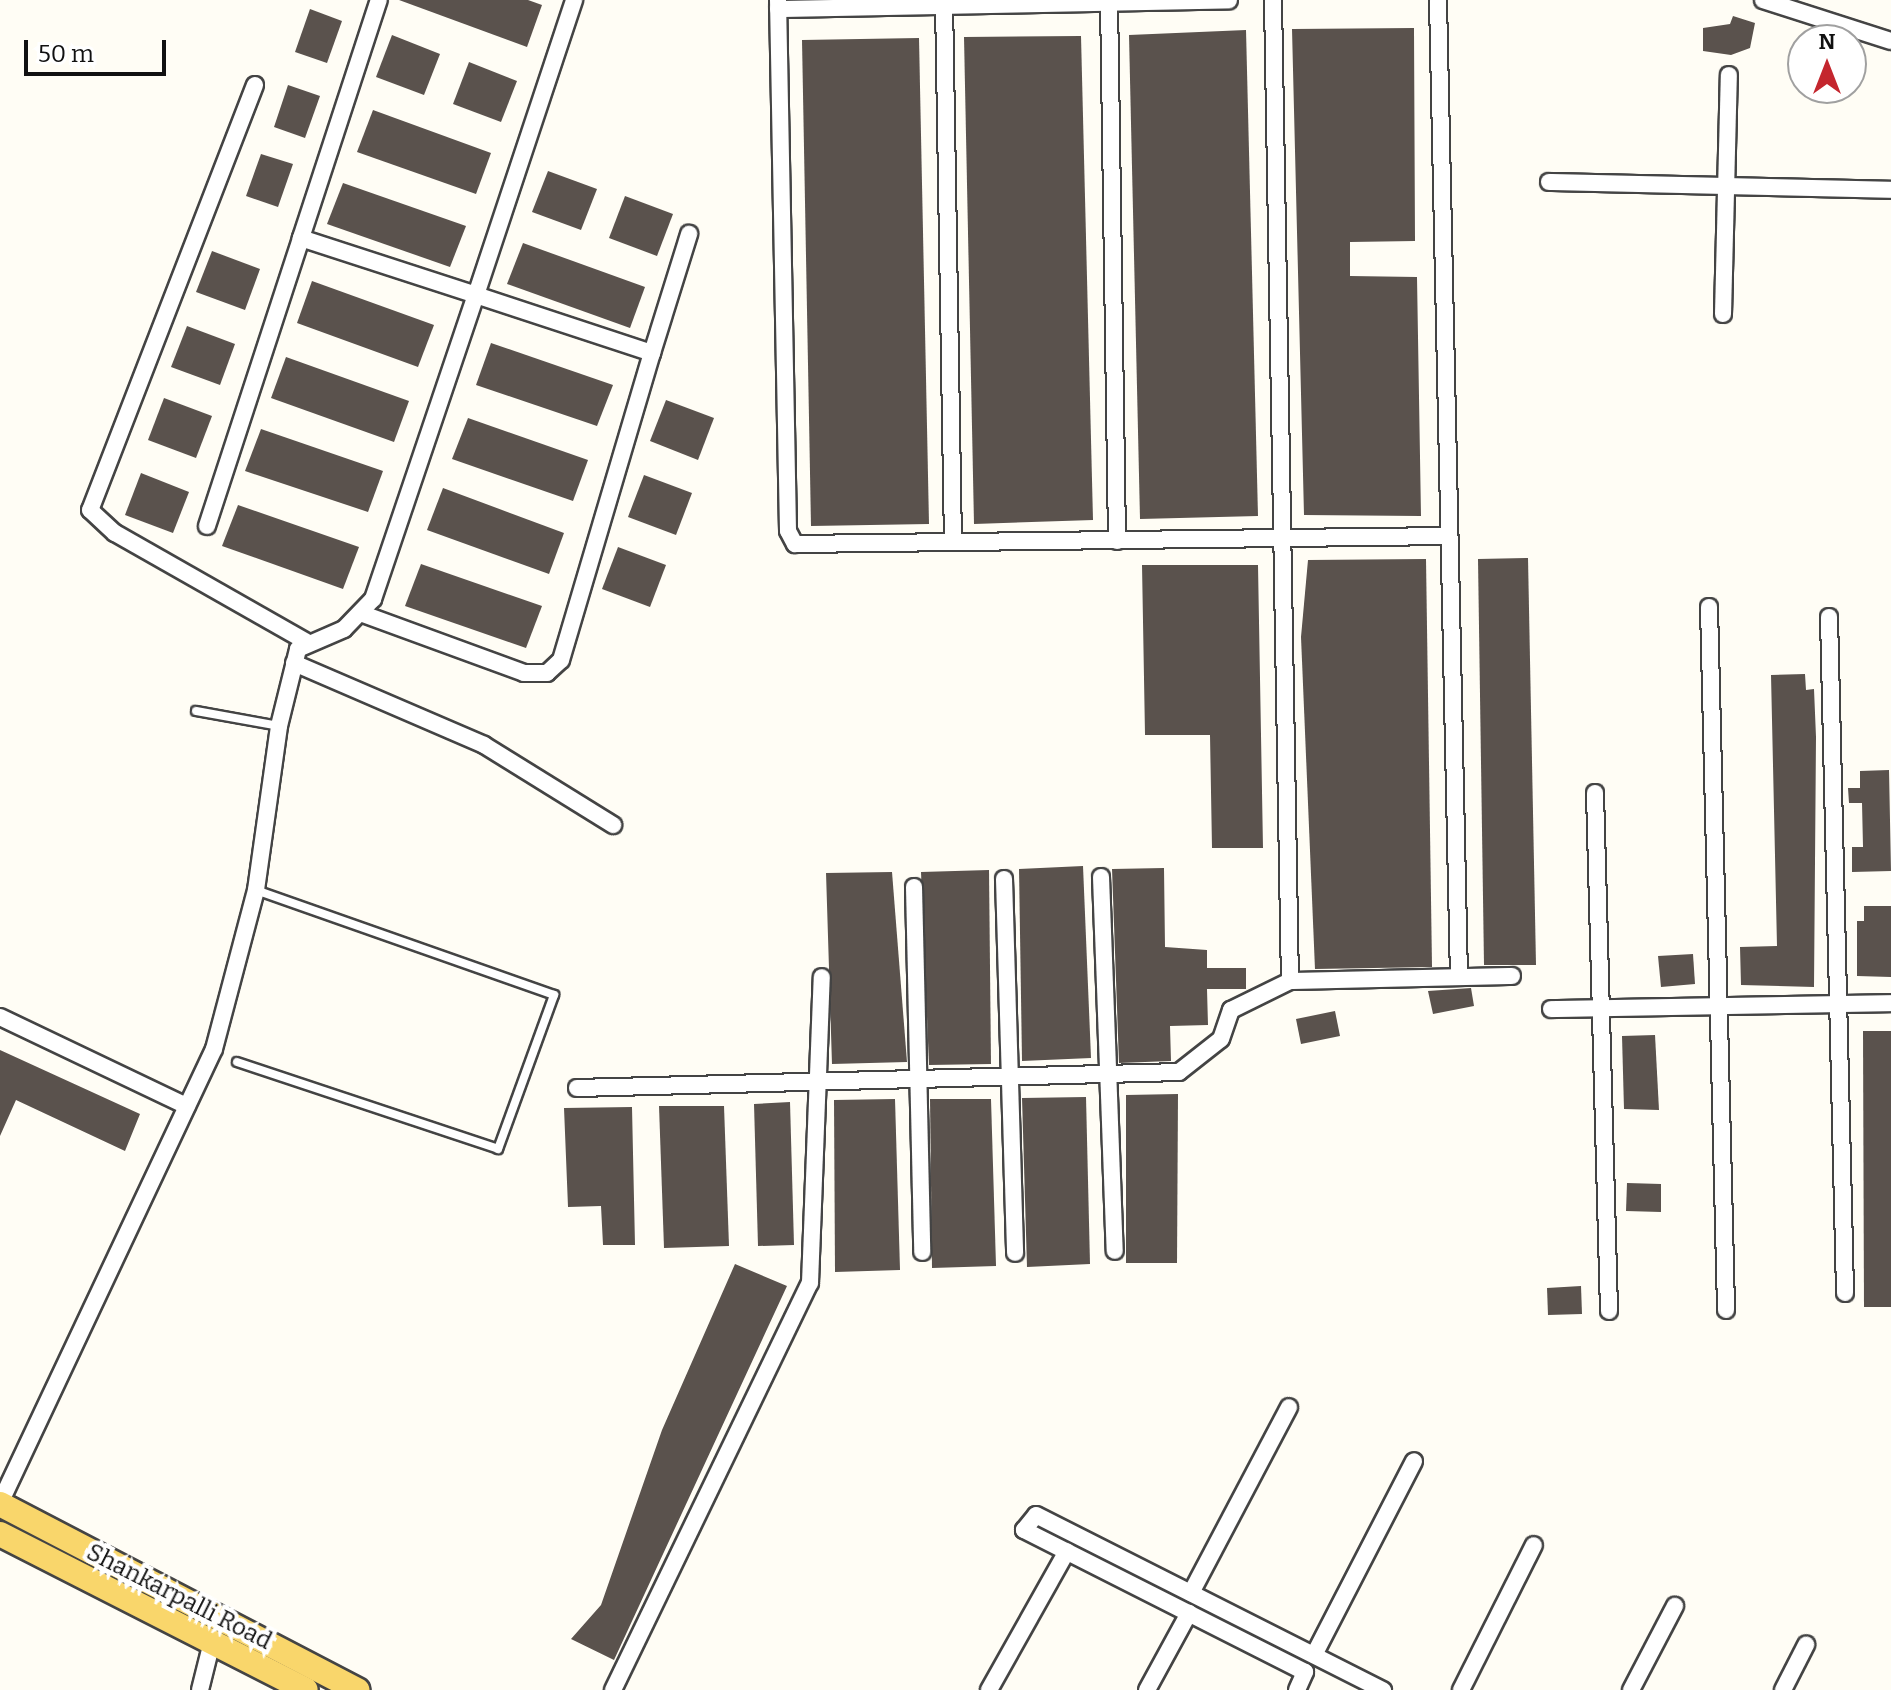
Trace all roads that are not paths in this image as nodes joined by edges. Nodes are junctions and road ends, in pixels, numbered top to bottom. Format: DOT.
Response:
graph roads {
  1 [pos="379,0"];
  2 [pos="574,0"];
  3 [pos="1229,0"];
  4 [pos="1273,0"];
  5 [pos="1438,0"];
  6 [pos="1763,0"];
  7 [pos="1109,1"];
  8 [pos="944,3"];
  9 [pos="778,5"];
  10 [pos="1891,41"];
  11 [pos="1729,75"];
  12 [pos="255,85"];
  13 [pos="1549,182"];
  14 [pos="1724,186"];
  15 [pos="1891,190"];
  16 [pos="689,234"];
  17 [pos="301,238"];
  18 [pos="476,295"];
  19 [pos="1723,314"];
  20 [pos="652,353"];
  21 [pos="207,526"];
  22 [pos="1449,536"];
  23 [pos="1283,539"];
  24 [pos="1117,541"];
  25 [pos="953,542"];
  26 [pos="1709,607"];
  27 [pos="363,614"];
  28 [pos="1829,617"];
  29 [pos="305,641"];
  30 [pos="294,663"];
  31 [pos="196,711"];
  32 [pos="279,726"];
  33 [pos="1595,793"];
  34 [pos="613,825"];
  35 [pos="1101,877"];
  36 [pos="1004,879"];
  37 [pos="914,887"];
  38 [pos="256,890"];
  39 [pos="1512,976"];
  40 [pos="822,977"];
  41 [pos="1459,977"];
  42 [pos="1290,981"];
  43 [pos="1891,1003"];
  44 [pos="1840,1004"];
  45 [pos="1719,1006"];
  46 [pos="1598,1008"];
  47 [pos="1551,1009"];
  48 [pos="0,1017"];
  49 [pos="237,1062"];
  50 [pos="1107,1075"];
  51 [pos="1007,1076"];
  52 [pos="919,1078"];
  53 [pos="818,1079"];
  54 [pos="577,1088"];
  55 [pos="187,1106"];
  56 [pos="1115,1251"];
  57 [pos="922,1252"];
  58 [pos="1015,1253"];
  59 [pos="1845,1293"];
  60 [pos="1726,1310"];
  61 [pos="1609,1311"];
  62 [pos="1289,1407"];
  63 [pos="1414,1461"];
  64 [pos="0,1504"];
  65 [pos="0,1534"];
  66 [pos="1534,1545"];
  67 [pos="1067,1551"];
  68 [pos="1191,1593"];
  69 [pos="1675,1606"];
  70 [pos="1189,1613"];
  71 [pos="212,1642"];
  72 [pos="1806,1645"];
  73 [pos="1314,1655"];
  74 [pos="200,1690"];
  75 [pos="306,1690"];
  76 [pos="358,1690"];
  77 [pos="613,1690"];
  78 [pos="989,1690"];
  79 [pos="1147,1690"];
  80 [pos="1297,1690"];
  81 [pos="1383,1690"];
  82 [pos="1461,1690"];
  83 [pos="1631,1690"];
  84 [pos="1783,1690"];
  1 -- 17 [label="street"];
  2 -- 18 [label="street"];
  3 -- 7 [label="street"];
  4 -- 23 [label="street"];
  5 -- 22 [label="street"];
  6 -- 10 [label="street"];
  7 -- 8 [label="street"];
  7 -- 24 [label="street"];
  8 -- 9 [label="street"];
  8 -- 25 [label="street"];
  9 -- 25 [label="street"];
  11 -- 14 [label="street"];
  12 -- 29 [label="street"];
  13 -- 14 [label="street"];
  14 -- 15 [label="street"];
  14 -- 19 [label="street"];
  16 -- 20 [label="street"];
  17 -- 18 [label="street"];
  17 -- 21 [label="street"];
  18 -- 20 [label="street"];
  18 -- 27 [label="street"];
  20 -- 27 [label="street"];
  22 -- 23 [label="street"];
  22 -- 41 [label="street"];
  23 -- 24 [label="street"];
  23 -- 42 [label="street"];
  24 -- 25 [label="street"];
  26 -- 45 [label="street"];
  27 -- 29 [label="street"];
  28 -- 44 [label="street"];
  29 -- 30 [label="street"];
  30 -- 32 [label="street"];
  30 -- 34 [label="street"];
  31 -- 32 [label="lane"];
  32 -- 38 [label="street"];
  33 -- 46 [label="street"];
  35 -- 50 [label="street"];
  36 -- 51 [label="street"];
  37 -- 52 [label="street"];
  38 -- 49 [label="lane"];
  38 -- 55 [label="street"];
  39 -- 41 [label="street"];
  40 -- 53 [label="street"];
  41 -- 42 [label="street"];
  42 -- 50 [label="street"];
  43 -- 44 [label="street"];
  44 -- 45 [label="street"];
  44 -- 59 [label="street"];
  45 -- 46 [label="street"];
  45 -- 60 [label="street"];
  46 -- 47 [label="street"];
  46 -- 61 [label="street"];
  48 -- 55 [label="street"];
  50 -- 51 [label="street"];
  50 -- 56 [label="street"];
  51 -- 52 [label="street"];
  51 -- 58 [label="street"];
  52 -- 53 [label="street"];
  52 -- 57 [label="street"];
  53 -- 54 [label="street"];
  53 -- 77 [label="street"];
  55 -- 64 [label="street"];
  62 -- 68 [label="street"];
  63 -- 73 [label="street"];
  64 -- 76 [label="main road, Shankarpalli Road"];
  65 -- 71 [label="main road, Shankarpalli Road"];
  66 -- 82 [label="street"];
  67 -- 68 [label="street"];
  67 -- 70 [label="street"];
  67 -- 78 [label="street"];
  68 -- 73 [label="street"];
  69 -- 83 [label="street"];
  70 -- 79 [label="street"];
  70 -- 80 [label="street"];
  71 -- 74 [label="street"];
  71 -- 75 [label="main road, Shankarpalli Road"];
  72 -- 84 [label="street"];
  73 -- 81 [label="street"];
}
